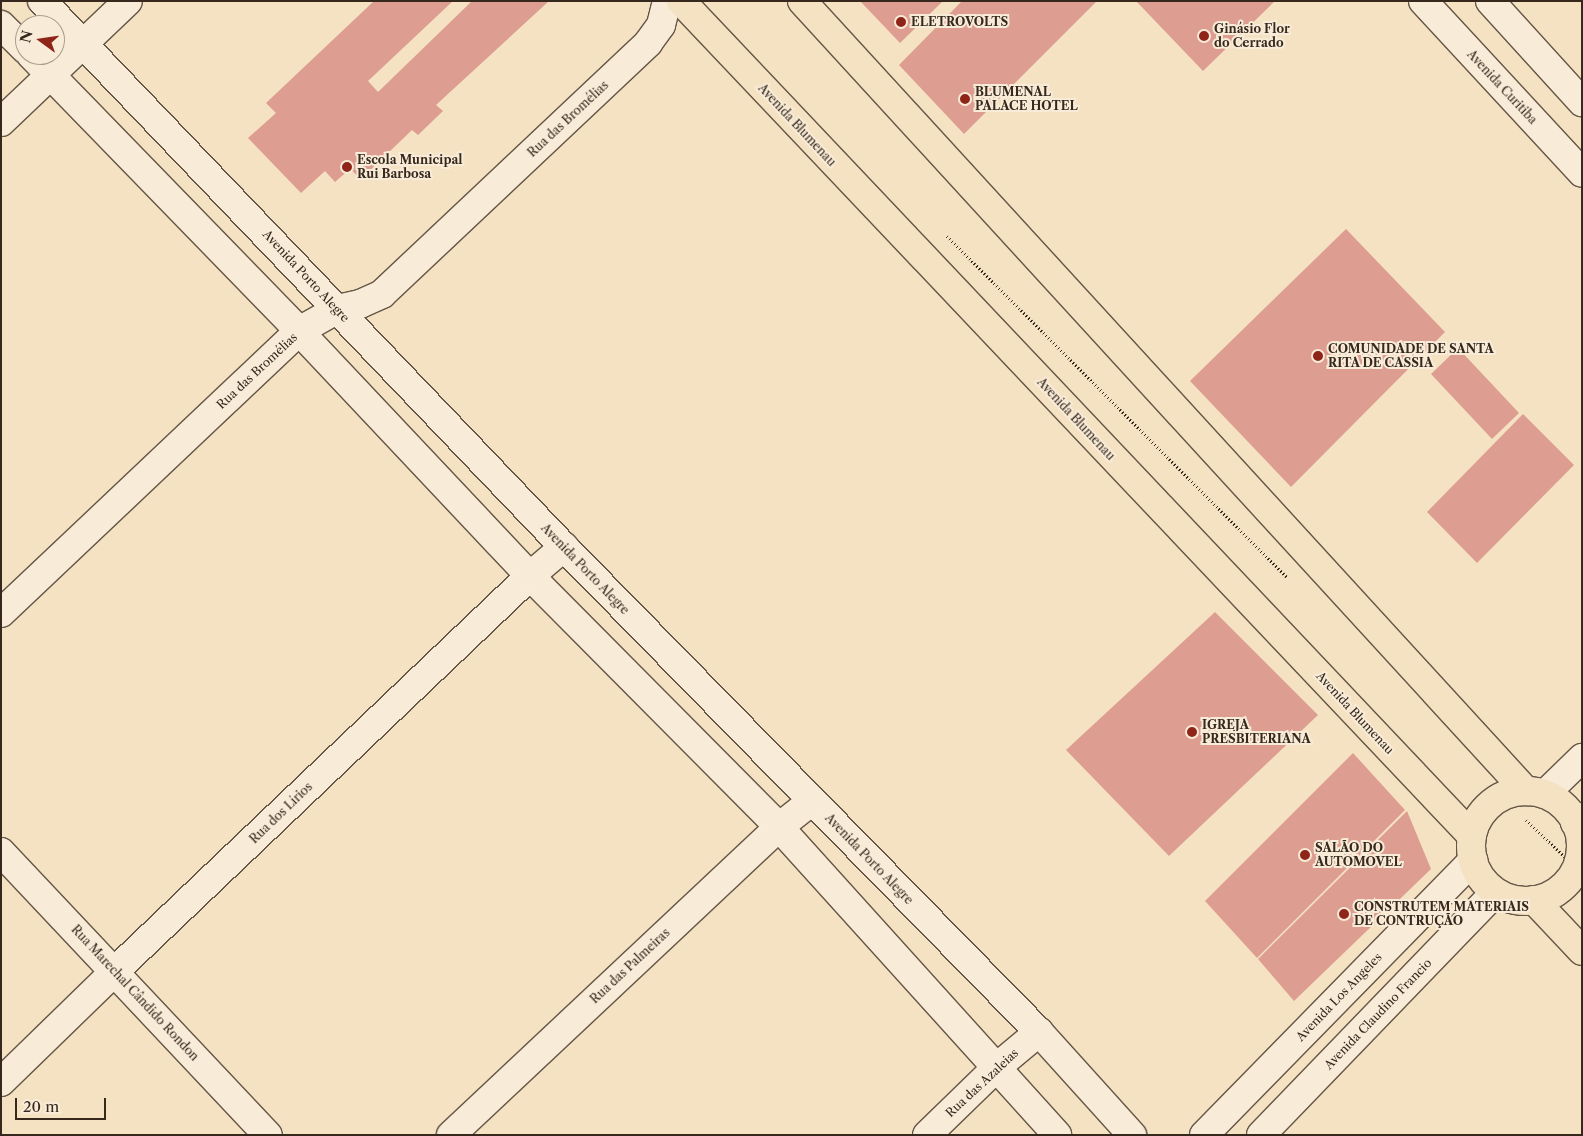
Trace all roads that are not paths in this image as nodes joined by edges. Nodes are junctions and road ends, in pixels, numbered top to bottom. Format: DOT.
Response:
graph roads {
  1 [pos="42,1"];
  2 [pos="128,1"];
  3 [pos="802,1"];
  4 [pos="1422,1"];
  5 [pos="1490,1"];
  6 [pos="681,2"];
  7 [pos="1,25"];
  8 [pos="15,39"];
  9 [pos="84,44"];
  10 [pos="41,65"];
  11 [pos="50,74"];
  12 [pos="1582,102"];
  13 [pos="1,122"];
  14 [pos="1582,173"];
  15 [pos="338,309"];
  16 [pos="299,332"];
  17 [pos="564,547"];
  18 [pos="530,576"];
  19 [pos="1,614"];
  20 [pos="1582,758"];
  21 [pos="1524,794"];
  22 [pos="812,801"];
  23 [pos="779,827"];
  24 [pos="1580,828"];
  25 [pos="1473,848"];
  26 [pos="1,852"];
  27 [pos="1579,870"];
  28 [pos="1496,893"];
  29 [pos="1534,900"];
  30 [pos="1582,951"];
  31 [pos="115,971"];
  32 [pos="1039,1032"];
  33 [pos="997,1067"];
  34 [pos="1,1082"];
  35 [pos="268,1135"];
  36 [pos="451,1135"];
  37 [pos="927,1135"];
  38 [pos="1057,1135"];
  39 [pos="1132,1135"];
  40 [pos="1204,1135"];
  41 [pos="1261,1135"];
  1 -- 9 [label="street, Avenida Porto Alegre"];
  2 -- 9 [label="street"];
  3 -- 21 [label="main road"];
  4 -- 14 [label="street, Avenida Curitiba"];
  5 -- 12 [label="street"];
  6 -- 15 [label="street, Rua das Bromélias"];
  6 -- 25 [label="main road, Avenida Blumenau"];
  7 -- 8 [label="street"];
  9 -- 11 [label="street"];
  9 -- 15 [label="street, Avenida Porto Alegre"];
  10 -- 11 [label="street"];
  11 -- 13 [label="street"];
  11 -- 16 [label="street"];
  15 -- 16 [label="street, Rua das Bromélias"];
  15 -- 17 [label="street, Avenida Porto Alegre"];
  16 -- 18 [label="street"];
  16 -- 19 [label="street, Rua das Bromélias"];
  17 -- 18 [label="street, Rua dos Lírios"];
  17 -- 22 [label="street, Avenida Porto Alegre"];
  18 -- 23 [label="street"];
  18 -- 31 [label="street, Rua dos Lírios"];
  20 -- 21 [label="street, Avenida Los Angeles"];
  21 -- 24 [label="main road"];
  21 -- 25 [label="main road, Avenida Los Angeles"];
  22 -- 23 [label="street, Rua das Palmeiras"];
  22 -- 32 [label="street, Avenida Porto Alegre"];
  23 -- 33 [label="street"];
  23 -- 36 [label="street, Rua das Palmeiras"];
  24 -- 27 [label="main road"];
  25 -- 28 [label="main road"];
  25 -- 40 [label="street, Avenida Los Angeles"];
  26 -- 31 [label="street, Rua Marechal Cândido Rondon"];
  27 -- 29 [label="main road"];
  28 -- 29 [label="main road"];
  28 -- 41 [label="street, Avenida Claudino Francio"];
  29 -- 30 [label="main road"];
  31 -- 34 [label="street, Rua dos Lírios"];
  31 -- 35 [label="street, Rua Marechal Cândido Rondon"];
  32 -- 33 [label="street, Rua das Azaleias"];
  32 -- 39 [label="street, Avenida Porto Alegre"];
  33 -- 37 [label="street, Rua das Azaleias"];
  33 -- 38 [label="street"];
}
